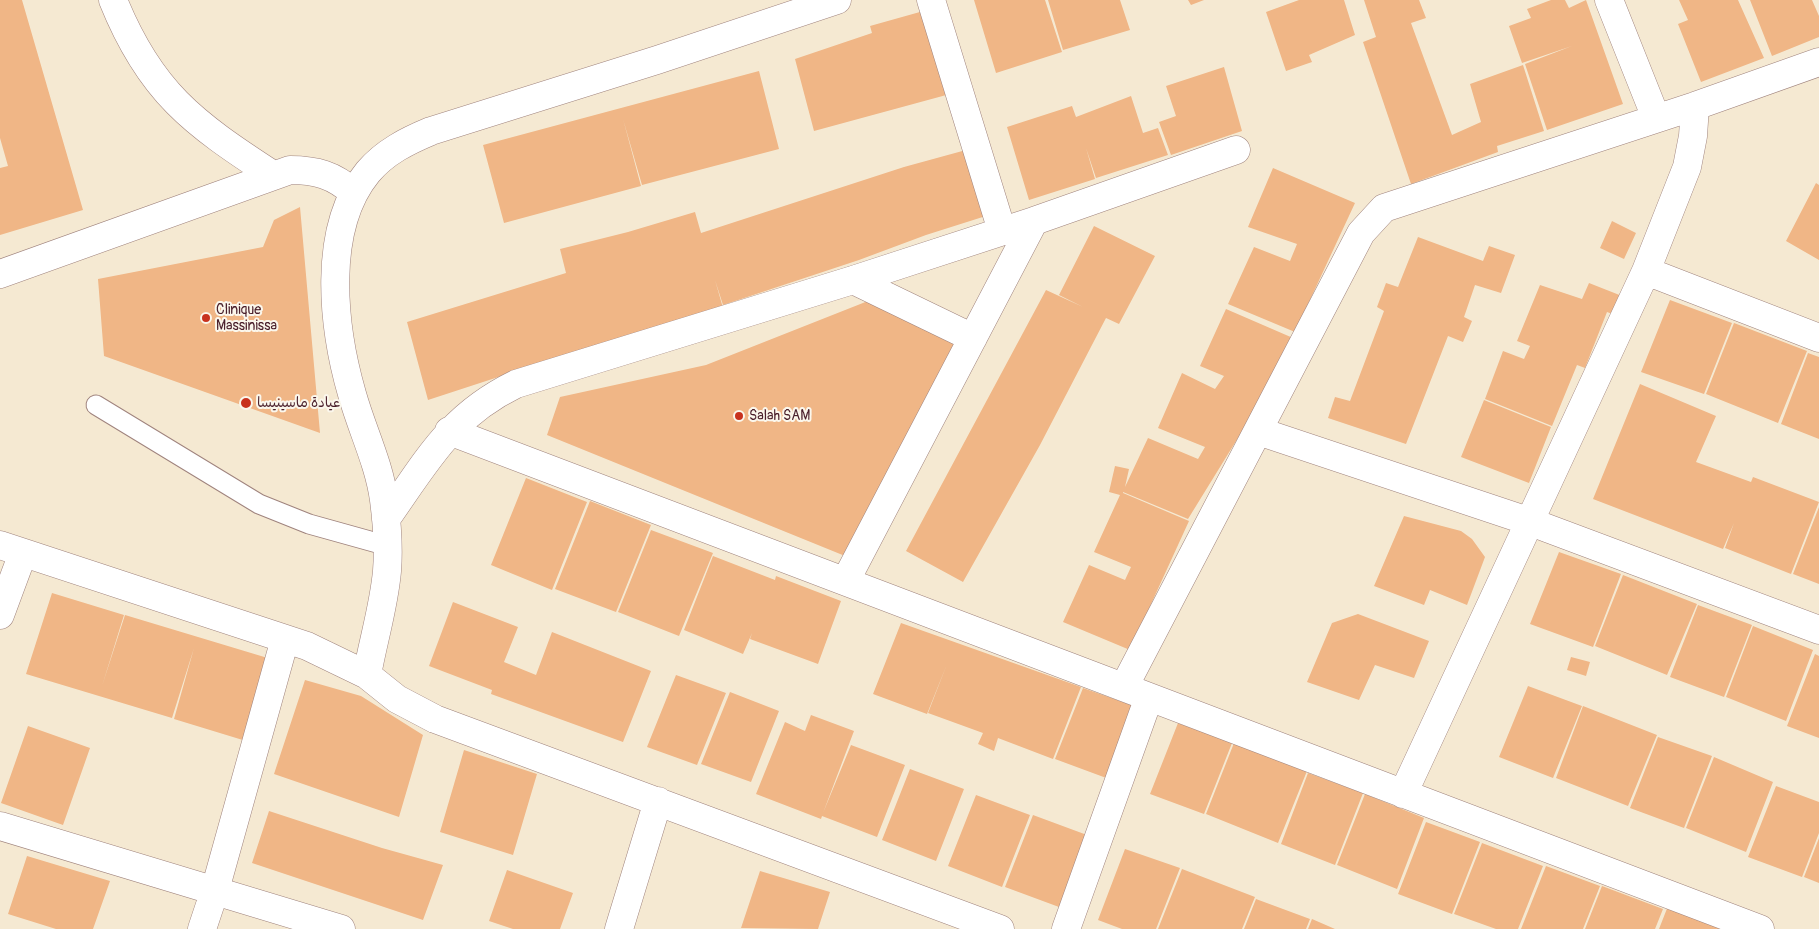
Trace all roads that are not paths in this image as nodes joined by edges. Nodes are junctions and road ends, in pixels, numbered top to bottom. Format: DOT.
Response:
graph roads {
  1 [pos="113,0"];
  2 [pos="837,0"];
  3 [pos="931,0"];
  4 [pos="1609,0"];
  5 [pos="1819,62"];
  6 [pos="1696,106"];
  7 [pos="1656,118"];
  8 [pos="1236,150"];
  9 [pos="273,175"];
  10 [pos="354,193"];
  11 [pos="1034,221"];
  12 [pos="1002,231"];
  13 [pos="1646,271"];
  14 [pos="0,274"];
  15 [pos="853,280"];
  16 [pos="973,338"];
  17 [pos="1819,338"];
  18 [pos="96,405"];
  19 [pos="449,431"];
  20 [pos="1258,431"];
  21 [pos="386,519"];
  22 [pos="1528,521"];
  23 [pos="388,546"];
  24 [pos="12,549"];
  25 [pos="846,580"];
  26 [pos="0,615"];
  27 [pos="1819,630"];
  28 [pos="285,639"];
  29 [pos="366,676"];
  30 [pos="1124,687"];
  31 [pos="1149,697"];
  32 [pos="1403,794"];
  33 [pos="658,801"];
  34 [pos="0,826"];
  35 [pos="215,890"];
  36 [pos="202,929"];
  37 [pos="341,929"];
  38 [pos="619,929"];
  39 [pos="1000,929"];
  40 [pos="1066,929"];
  41 [pos="1760,929"];
  1 -- 9 [label="street"];
  2 -- 10 [label="street"];
  3 -- 12 [label="street"];
  4 -- 7 [label="street"];
  5 -- 6 [label="street"];
  6 -- 7 [label="street"];
  6 -- 13 [label="street"];
  7 -- 20 [label="street"];
  8 -- 11 [label="street"];
  9 -- 10 [label="street"];
  9 -- 14 [label="street"];
  10 -- 21 [label="street"];
  11 -- 12 [label="street"];
  11 -- 16 [label="street"];
  12 -- 15 [label="street"];
  13 -- 17 [label="street"];
  13 -- 22 [label="street"];
  15 -- 16 [label="street"];
  15 -- 19 [label="street"];
  16 -- 25 [label="street"];
  18 -- 23 [label="lane"];
  19 -- 21 [label="street"];
  19 -- 25 [label="street"];
  20 -- 22 [label="street"];
  20 -- 30 [label="street"];
  21 -- 23 [label="street"];
  22 -- 27 [label="street"];
  22 -- 32 [label="street"];
  23 -- 29 [label="street"];
  24 -- 26 [label="street"];
  24 -- 28 [label="street"];
  25 -- 30 [label="street"];
  28 -- 29 [label="street"];
  28 -- 35 [label="street"];
  29 -- 33 [label="street"];
  30 -- 31 [label="street"];
  31 -- 32 [label="street"];
  31 -- 40 [label="street"];
  32 -- 41 [label="street"];
  33 -- 38 [label="street"];
  33 -- 39 [label="street"];
  34 -- 35 [label="street"];
  35 -- 36 [label="street"];
  35 -- 37 [label="street"];
}
